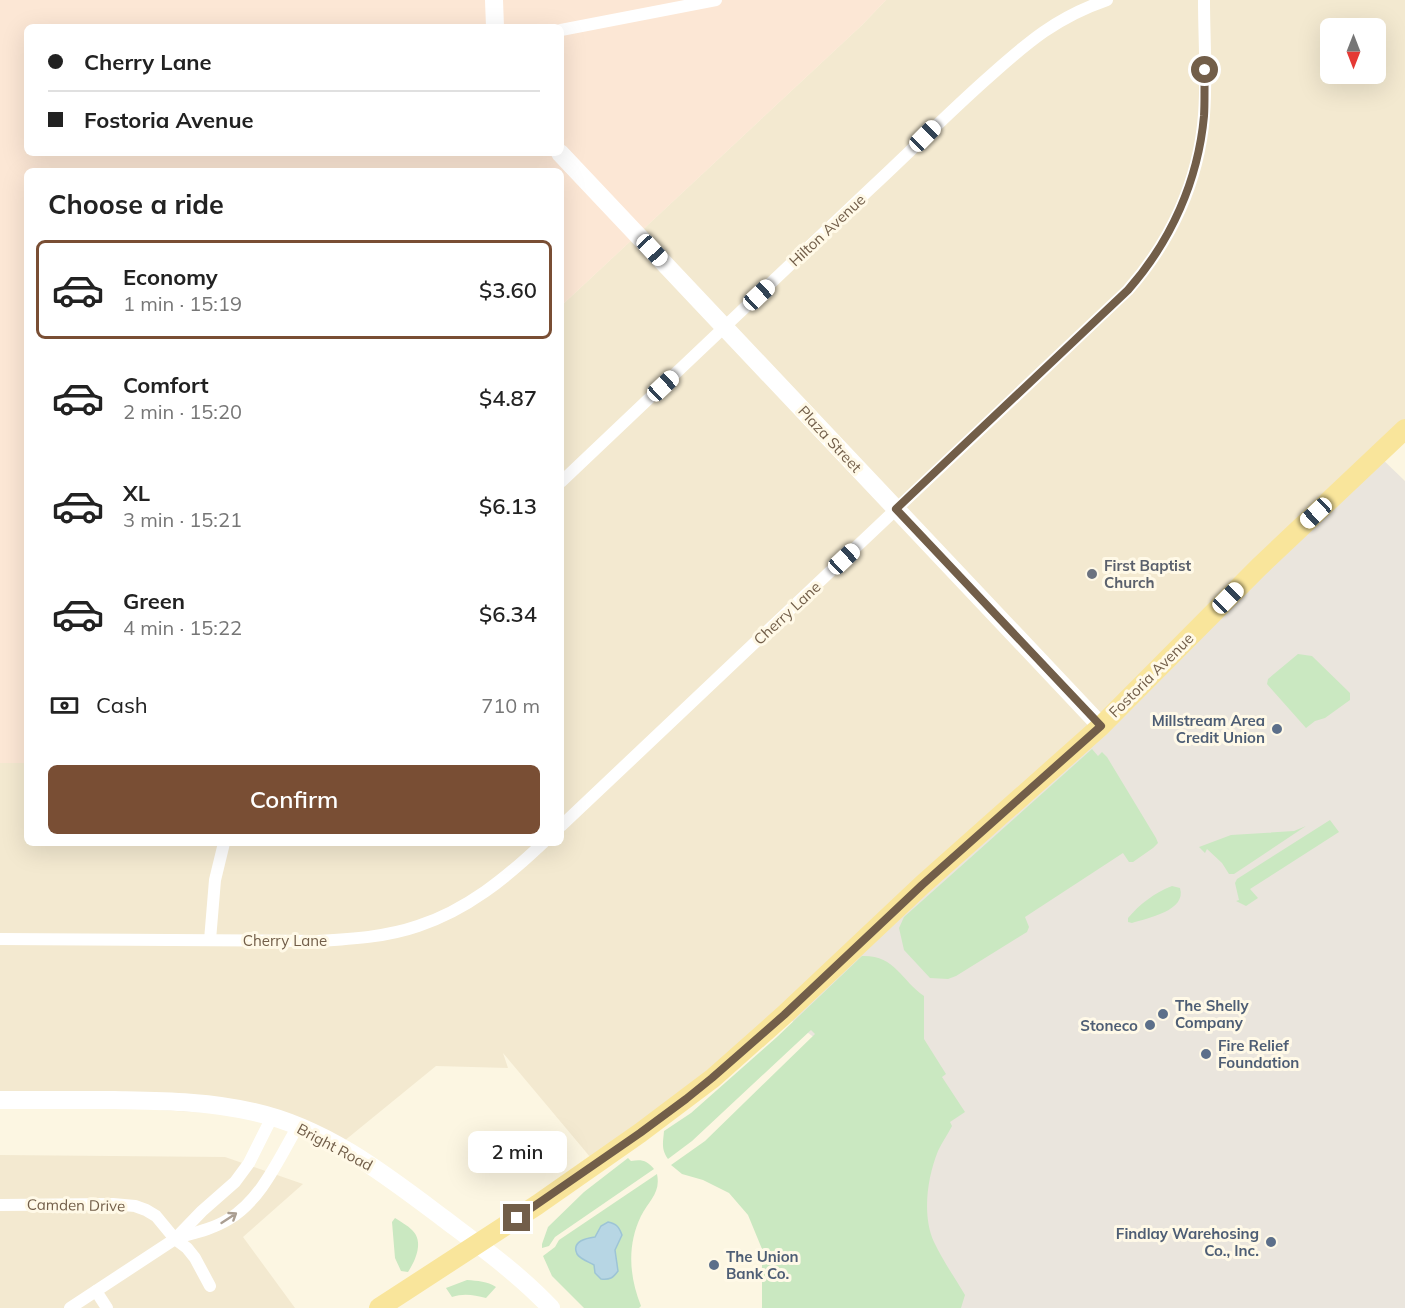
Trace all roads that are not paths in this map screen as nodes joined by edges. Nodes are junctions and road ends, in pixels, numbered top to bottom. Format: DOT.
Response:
graph roads {
  1 [pos="494,0"];
  2 [pos="716,0"];
  3 [pos="1107,0"];
  4 [pos="1204,0"];
  5 [pos="495,24"];
  6 [pos="564,29"];
  7 [pos="563,156"];
  8 [pos="724,327"];
  9 [pos="1405,429"];
  10 [pos="564,479"];
  11 [pos="896,509"];
  12 [pos="1101,726"];
  13 [pos="564,823"];
  14 [pos="223,846"];
  15 [pos="540,846"];
  16 [pos="0,939"];
  17 [pos="210,940"];
  18 [pos="0,1100"];
  19 [pos="272,1117"];
  20 [pos="298,1126"];
  21 [pos="0,1205"];
  22 [pos="175,1239"];
  23 [pos="478,1245"];
  24 [pos="210,1286"];
  25 [pos="96,1291"];
  26 [pos="70,1308"];
  27 [pos="106,1308"];
  28 [pos="379,1308"];
  29 [pos="551,1308"];
  1 -- 5 [label="street"];
  2 -- 6 [label="street"];
  3 -- 8 [label="street, Hilton Avenue"];
  4 -- 11 [label="street, Cherry Lane"];
  7 -- 8 [label="street, Plaza Street"];
  8 -- 10 [label="street, Hilton Avenue"];
  8 -- 11 [label="street, Plaza Street"];
  9 -- 12 [label="main road, Fostoria Avenue"];
  11 -- 12 [label="street, Plaza Street"];
  11 -- 13 [label="street, Cherry Lane"];
  12 -- 23 [label="main road, Fostoria Avenue"];
  14 -- 17 [label="street"];
  15 -- 17 [label="street, Cherry Lane"];
  16 -- 17 [label="street, Cherry Lane"];
  18 -- 19 [label="street, Bright Road"];
  19 -- 20 [label="street, Bright Road"];
  19 -- 22 [label="street"];
  22 -- 20 [label="street, one-way"];
  20 -- 23 [label="street, Bright Road"];
  21 -- 22 [label="street, Camden Drive"];
  22 -- 24 [label="street, Camden Drive"];
  22 -- 25 [label="street"];
  23 -- 28 [label="main road, Fostoria Avenue"];
  23 -- 29 [label="street, Bright Road"];
  25 -- 26 [label="street"];
  25 -- 27 [label="street"];
}
